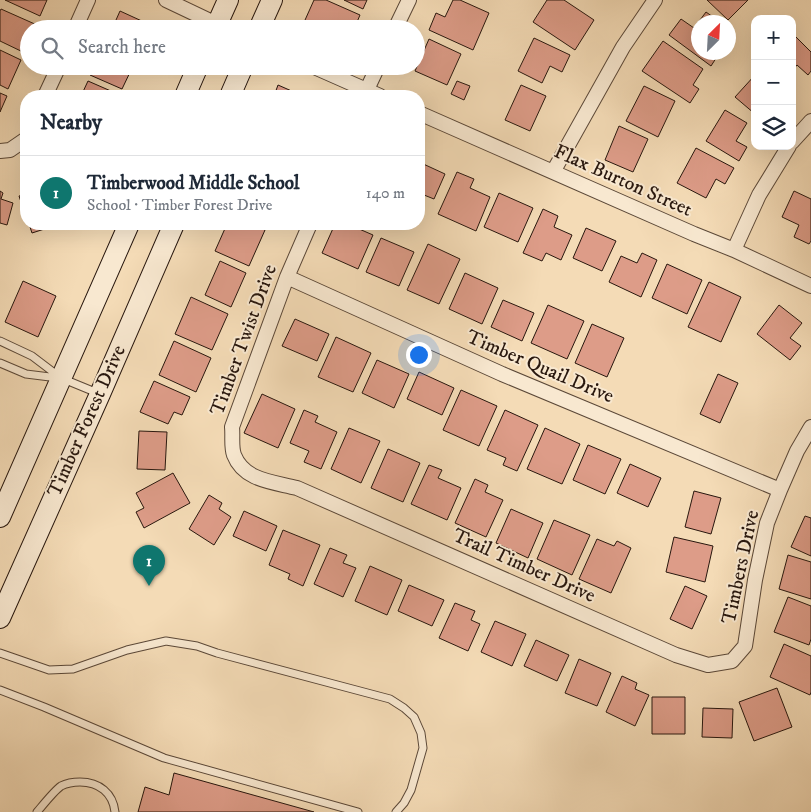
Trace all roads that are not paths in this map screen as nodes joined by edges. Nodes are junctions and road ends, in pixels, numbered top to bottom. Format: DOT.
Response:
graph roads {
  1 [pos="88,0"];
  2 [pos="166,0"];
  3 [pos="228,0"];
  4 [pos="272,0"];
  5 [pos="409,0"];
  6 [pos="655,0"];
  7 [pos="79,20"];
  8 [pos="206,20"];
  9 [pos="222,20"];
  10 [pos="263,20"];
  11 [pos="399,20"];
  12 [pos="55,75"];
  13 [pos="194,75"];
  14 [pos="239,75"];
  15 [pos="330,75"];
  16 [pos="374,75"];
  17 [pos="48,90"];
  18 [pos="188,90"];
  19 [pos="233,90"];
  20 [pos="360,90"];
  21 [pos="367,90"];
  22 [pos="425,116"];
  23 [pos="811,121"];
  24 [pos="796,138"];
  25 [pos="20,142"];
  26 [pos="786,150"];
  27 [pos="5,151"];
  28 [pos="553,172"];
  29 [pos="126,230"];
  30 [pos="171,230"];
  31 [pos="307,230"];
  32 [pos="734,250"];
  33 [pos="287,277"];
  34 [pos="811,286"];
  35 [pos="0,341"];
  36 [pos="0,363"];
  37 [pos="61,378"];
  38 [pos="100,394"];
  39 [pos="811,427"];
  40 [pos="780,490"];
  41 [pos="328,502"];
  42 [pos="0,517"];
  43 [pos="0,618"];
  44 [pos="0,653"];
  45 [pos="705,664"];
  46 [pos="0,690"];
  47 [pos="37,812"];
  48 [pos="116,812"];
  49 [pos="358,812"];
  50 [pos="396,812"];
  1 -- 7 [label="street"];
  2 -- 8 [label="street"];
  3 -- 9 [label="main road"];
  4 -- 10 [label="main road"];
  5 -- 11 [label="street"];
  6 -- 28 [label="street"];
  12 -- 17 [label="street"];
  13 -- 18 [label="main road"];
  14 -- 19 [label="main road"];
  15 -- 20 [label="street"];
  16 -- 21 [label="street"];
  22 -- 28 [label="street, Flax Burton Street"];
  23 -- 24 [label="street"];
  25 -- 27 [label="street"];
  26 -- 32 [label="street"];
  28 -- 32 [label="street, Flax Burton Street"];
  29 -- 37 [label="main road, Timber Forest Drive"];
  30 -- 38 [label="main road, Timber Forest Drive"];
  31 -- 33 [label="street, Timber Twist Drive"];
  32 -- 34 [label="street, Flax Burton Street"];
  33 -- 40 [label="street, Timber Quail Drive"];
  33 -- 41 [label="street, Timber Twist Drive"];
  35 -- 37 [label="lane"];
  36 -- 37 [label="lane"];
  37 -- 38 [label="lane"];
  37 -- 42 [label="main road, Timber Forest Drive"];
  38 -- 43 [label="main road, Timber Forest Drive"];
  39 -- 40 [label="street, Timbers Drive"];
  40 -- 45 [label="street, Timbers Drive"];
  41 -- 45 [label="street, Trail Timber Drive"];
  44 -- 50 [label="lane"];
  46 -- 49 [label="lane"];
  47 -- 48 [label="lane"];
}
